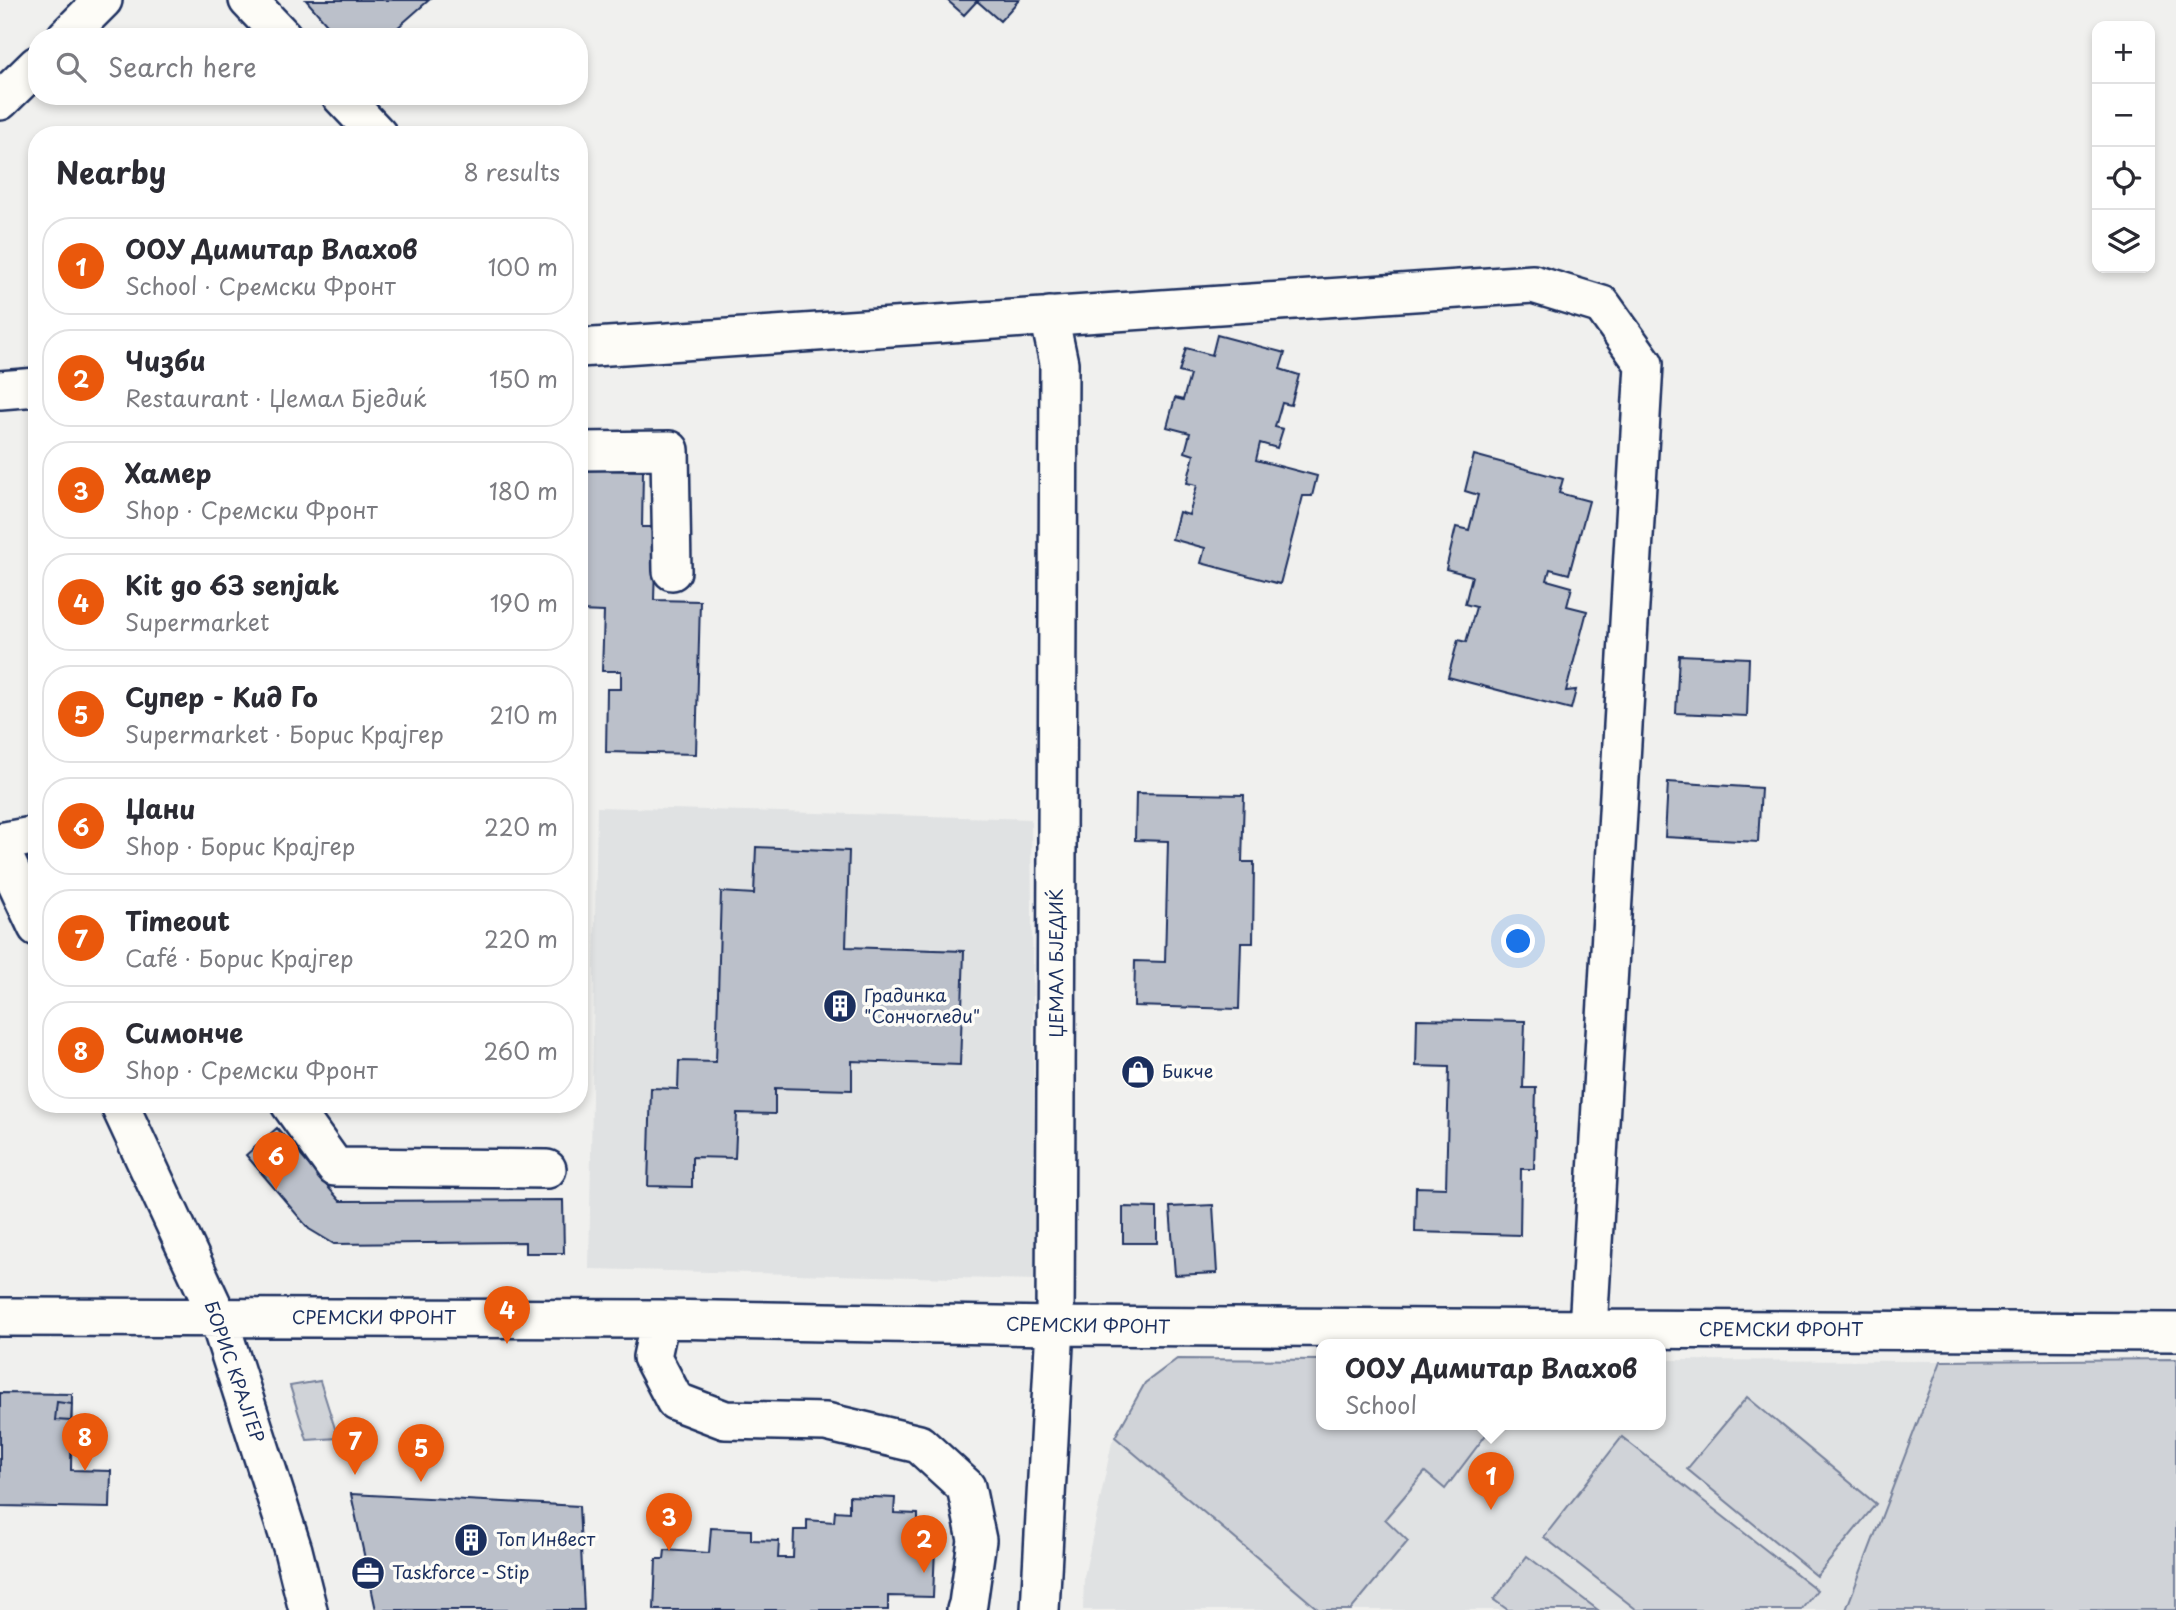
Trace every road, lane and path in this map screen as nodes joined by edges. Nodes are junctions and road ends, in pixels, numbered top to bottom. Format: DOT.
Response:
graph roads {
  1 [pos="103,0"];
  2 [pos="248,0"];
  3 [pos="75,28"];
  4 [pos="274,28"];
  5 [pos="28,74"];
  6 [pos="0,102"];
  7 [pos="350,105"];
  8 [pos="369,126"];
  9 [pos="1049,316"];
  10 [pos="588,346"];
  11 [pos="28,388"];
  12 [pos="0,390"];
  13 [pos="588,451"];
  14 [pos="671,571"];
  15 [pos="28,837"];
  16 [pos="0,842"];
  17 [pos="0,848"];
  18 [pos="28,908"];
  19 [pos="123,1113"];
  20 [pos="296,1113"];
  21 [pos="547,1169"];
  22 [pos="0,1317"];
  23 [pos="218,1317"];
  24 [pos="660,1319"];
  25 [pos="1055,1326"];
  26 [pos="1588,1329"];
  27 [pos="2176,1332"];
  28 [pos="308,1610"];
  29 [pos="966,1610"];
  30 [pos="1040,1610"];
  1 -- 3 [label="street"];
  2 -- 4 [label="street"];
  5 -- 6 [label="street"];
  7 -- 8 [label="street"];
  9 -- 10 [label="street"];
  9 -- 25 [label="street, ЏЕМАЛ БЈЕДИЌ"];
  9 -- 26 [label="street"];
  11 -- 12 [label="street"];
  13 -- 14 [label="street"];
  15 -- 16 [label="street"];
  17 -- 18 [label="street"];
  19 -- 23 [label="street, БОРИС КРАЈГЕР"];
  20 -- 21 [label="street"];
  22 -- 23 [label="street, СРЕМСКИ ФРОНТ"];
  23 -- 24 [label="street, СРЕМСКИ ФРОНТ"];
  23 -- 28 [label="street, БОРИС КРАЈГЕР"];
  24 -- 25 [label="street, СРЕМСКИ ФРОНТ"];
  24 -- 29 [label="street"];
  25 -- 26 [label="street, СРЕМСКИ ФРОНТ"];
  25 -- 30 [label="street, ЏЕМАЛ БЈЕДИЌ"];
  26 -- 27 [label="street, СРЕМСКИ ФРОНТ"];
}
